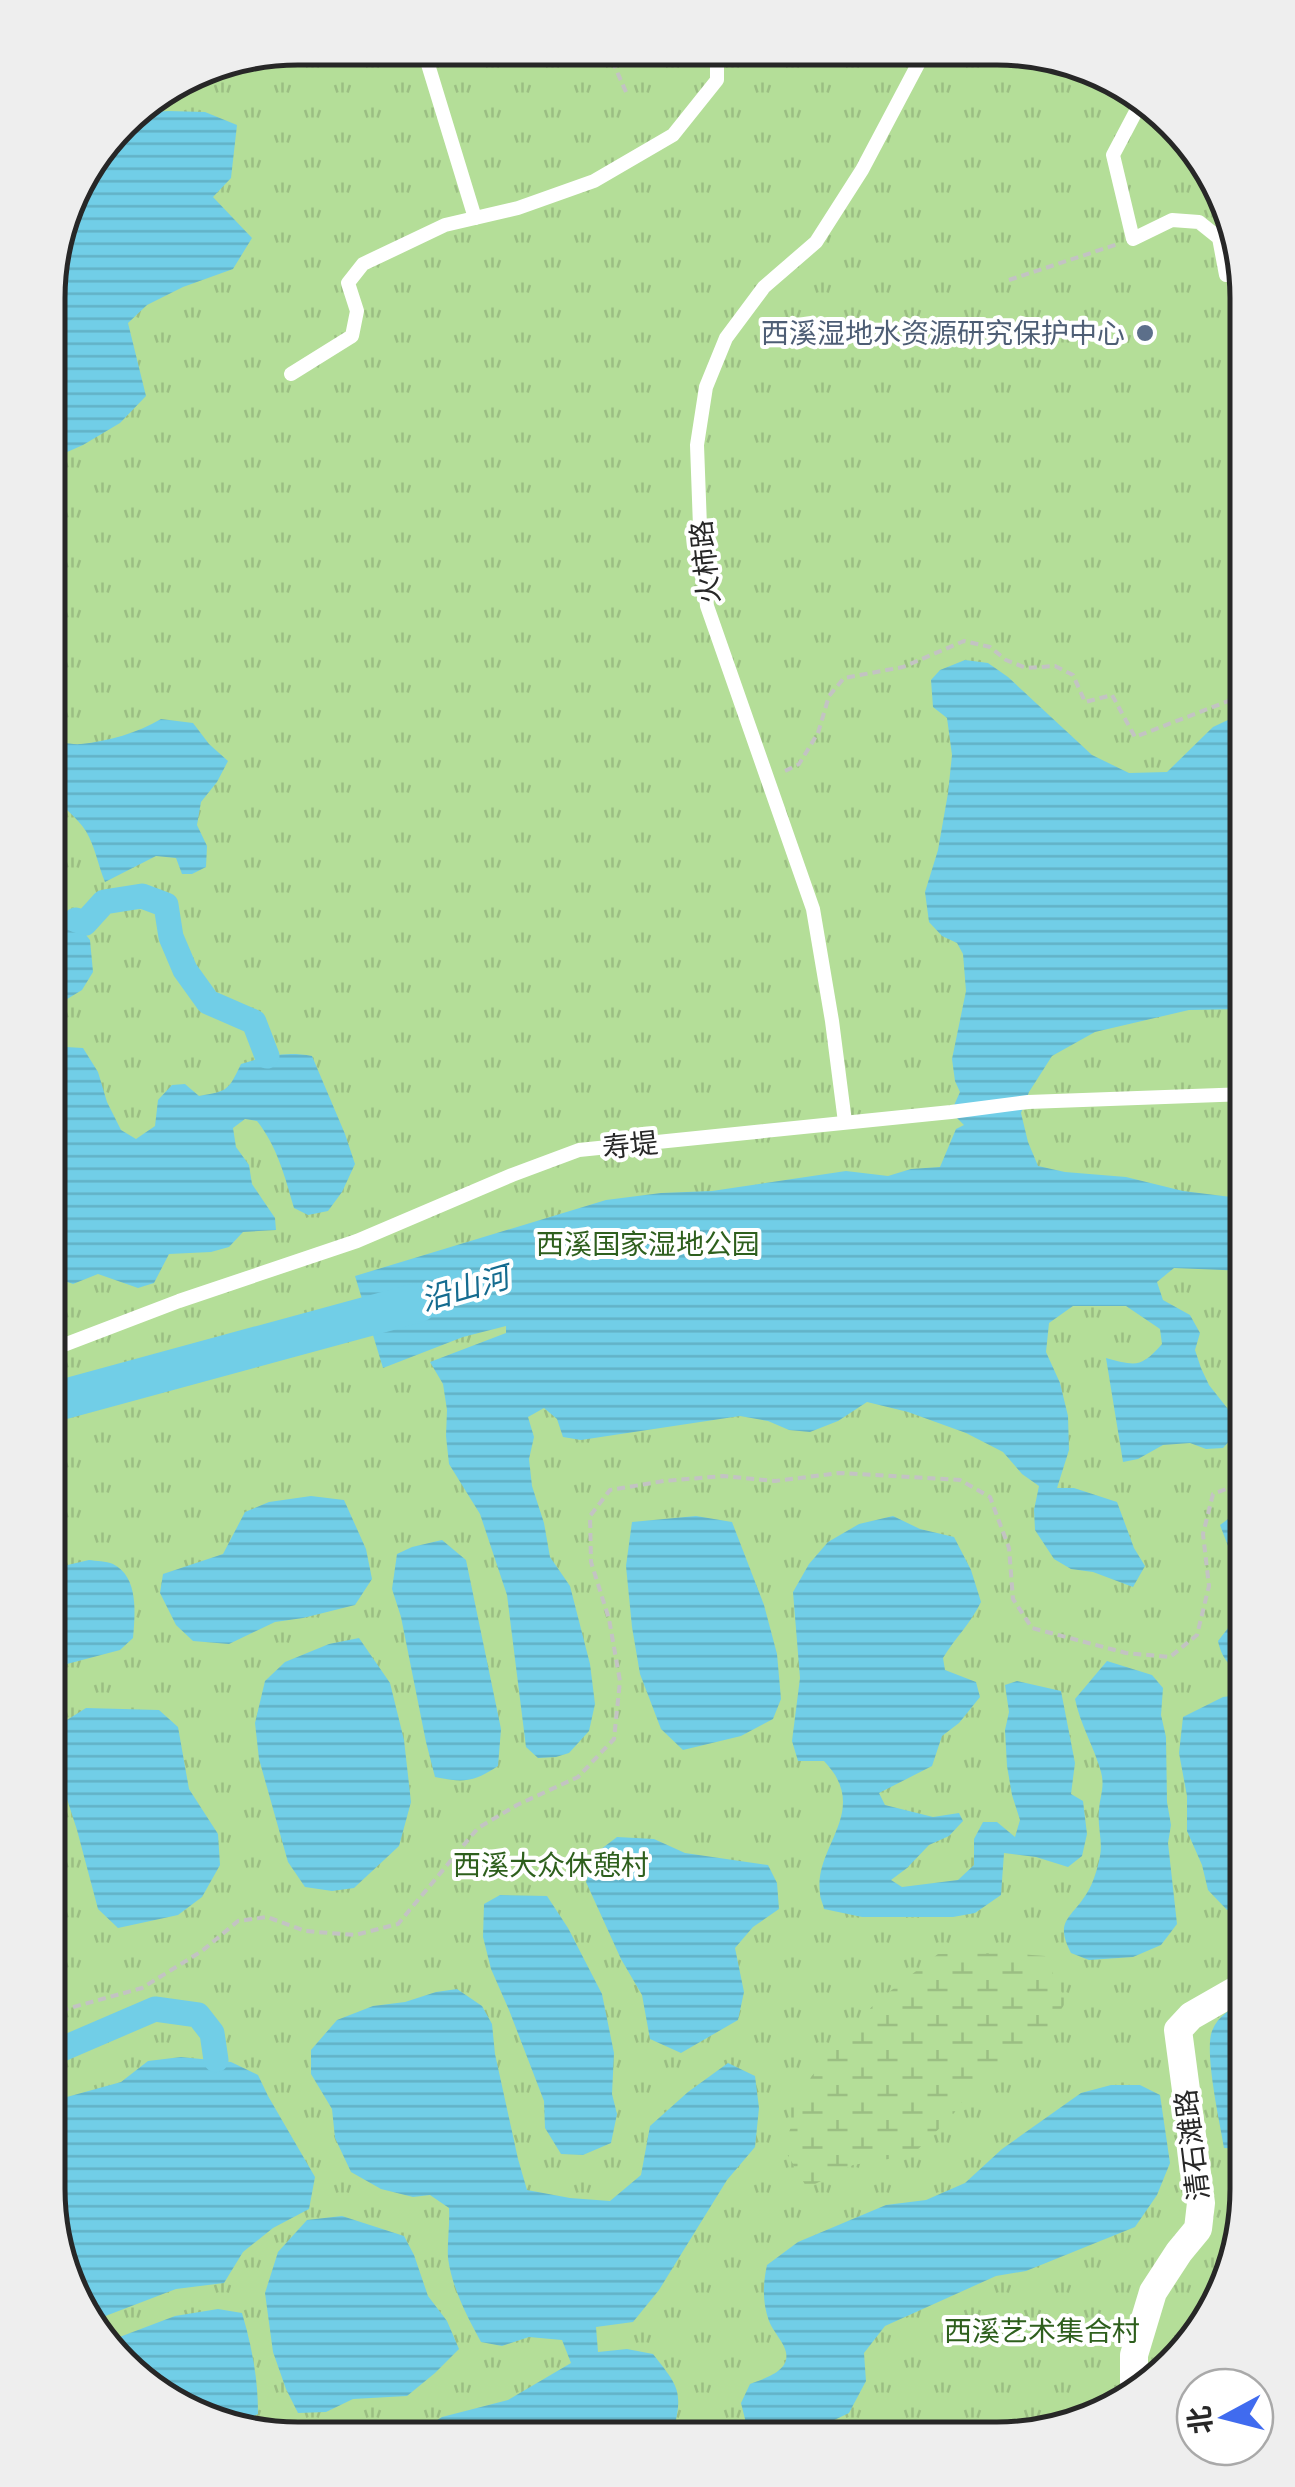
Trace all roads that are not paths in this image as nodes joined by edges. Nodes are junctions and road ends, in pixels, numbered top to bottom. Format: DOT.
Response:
graph roads {
  1 [pos="428,65"];
  2 [pos="717,65"];
  3 [pos="918,65"];
  4 [pos="1136,112"];
  5 [pos="476,218"];
  6 [pos="1226,274"];
  7 [pos="291,374"];
  8 [pos="1230,1095"];
  9 [pos="845,1122"];
  10 [pos="65,1345"];
  11 [pos="1230,1994"];
  12 [pos="1134,2377"];
  1 -- 5 [label="lane"];
  2 -- 5 [label="lane"];
  3 -- 9 [label="lane, 火柿路"];
  4 -- 6 [label="lane"];
  5 -- 7 [label="lane"];
  8 -- 9 [label="lane, 寿堤"];
  9 -- 10 [label="lane, 寿堤"];
  11 -- 12 [label="street, 清石滩路"];
}
